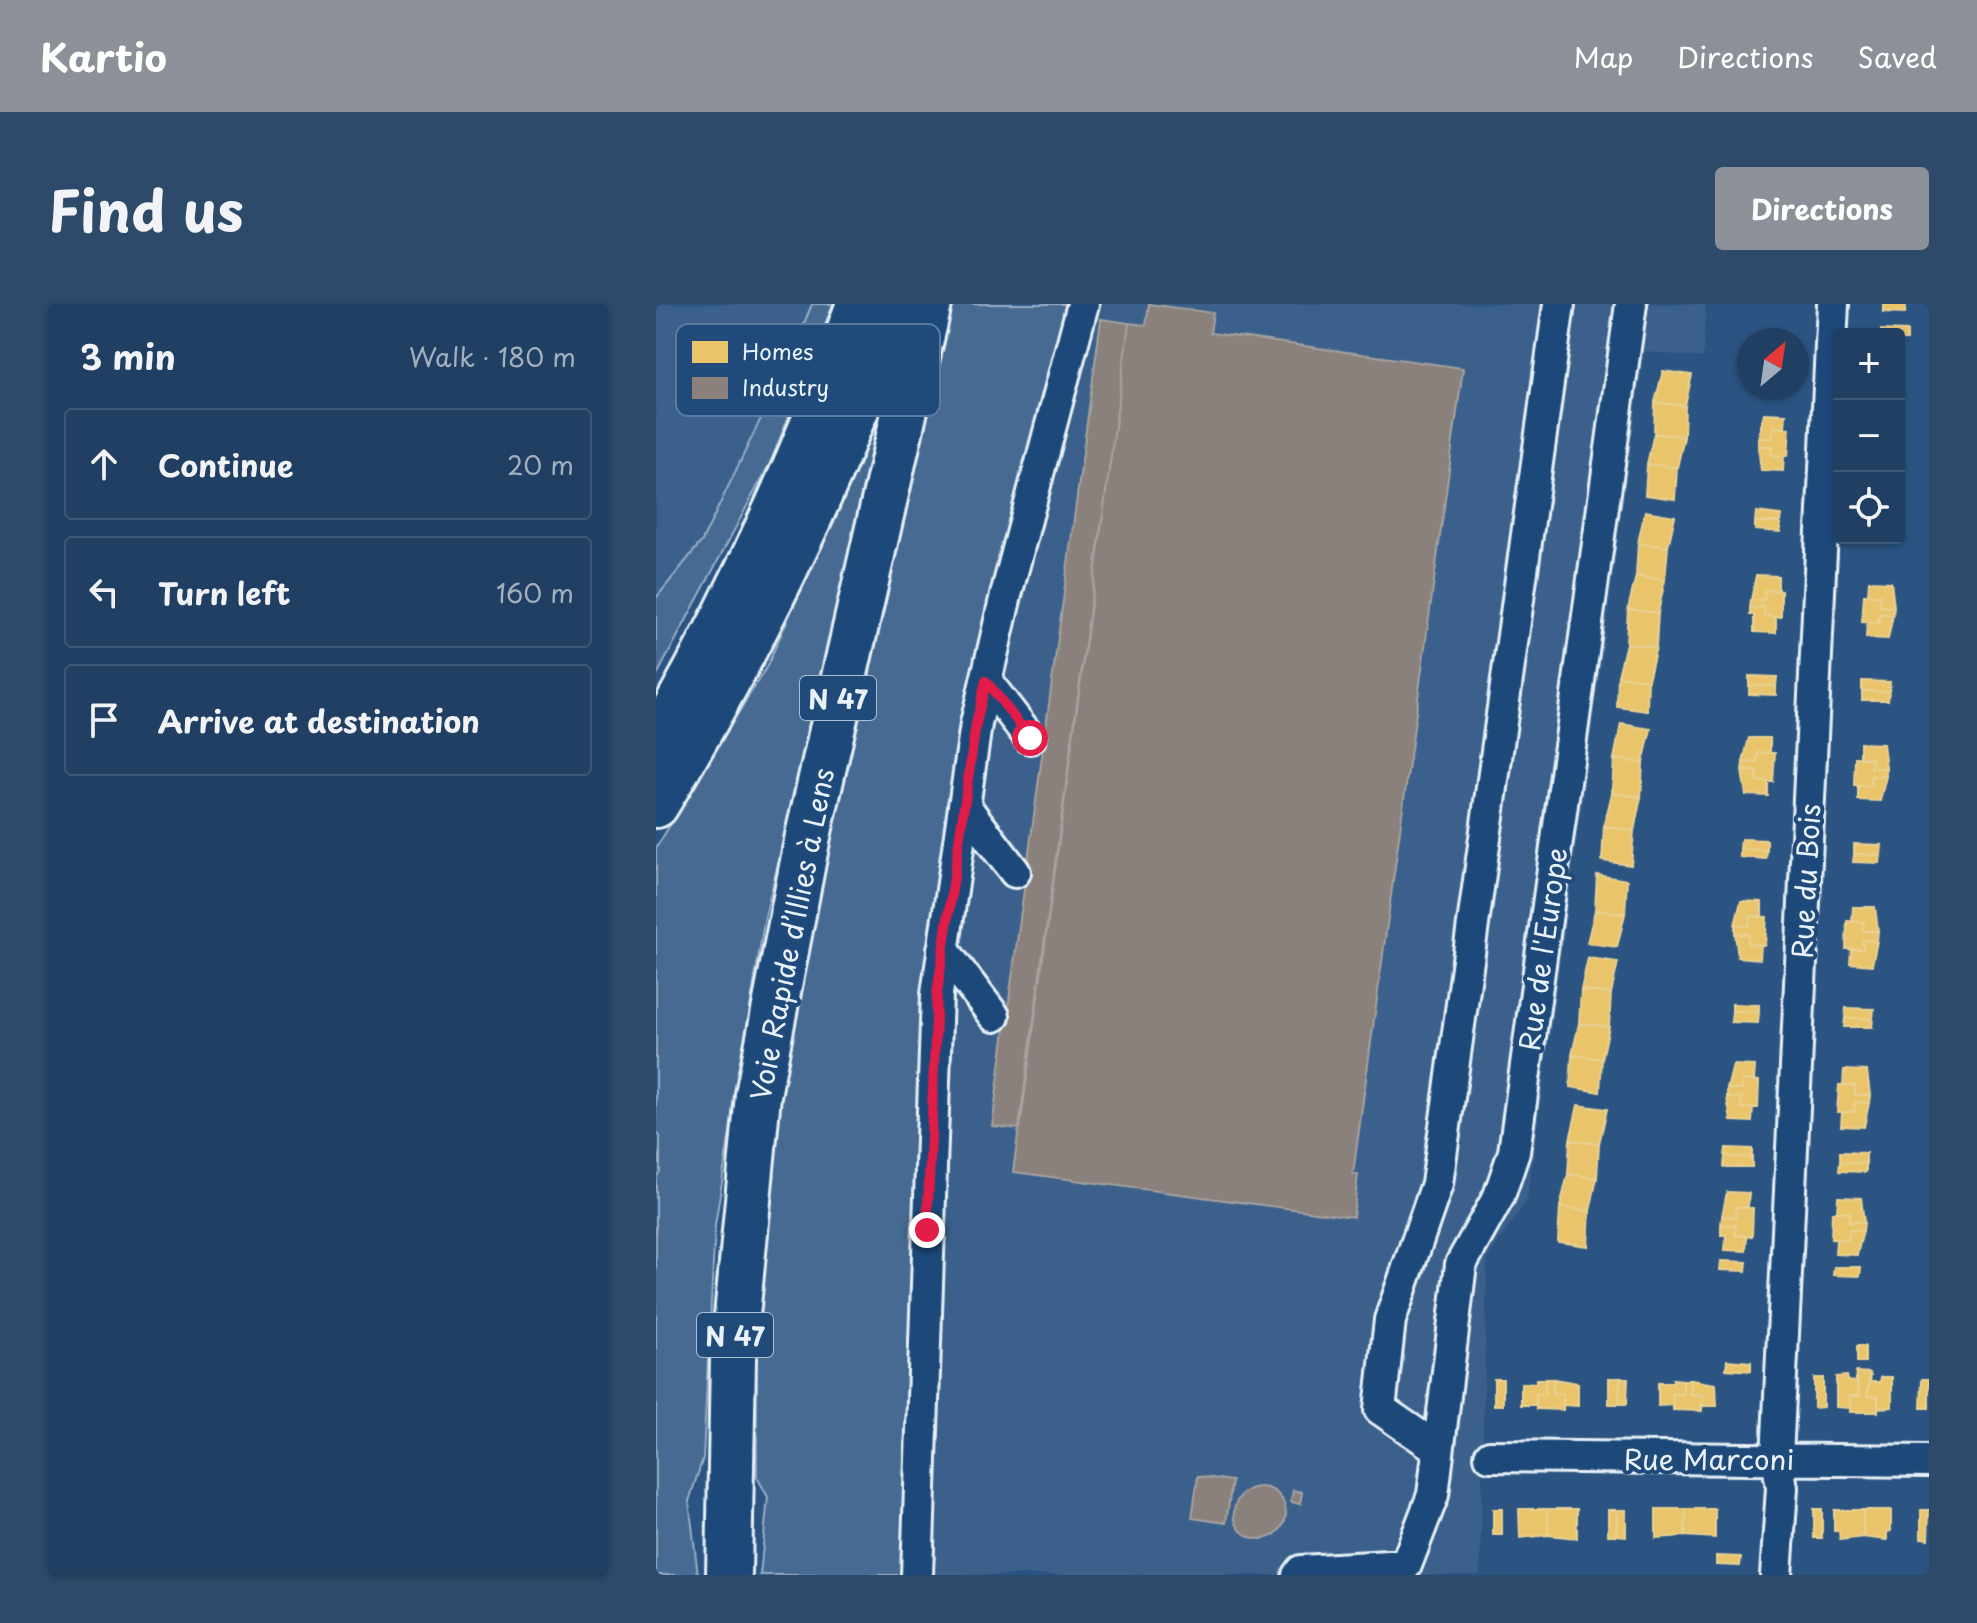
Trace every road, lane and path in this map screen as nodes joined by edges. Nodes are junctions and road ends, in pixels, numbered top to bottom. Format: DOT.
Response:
graph roads {
  1 [pos="859,304"];
  2 [pos="896,304"];
  3 [pos="929,304"];
  4 [pos="1083,304"];
  5 [pos="1559,304"];
  6 [pos="1631,304"];
  7 [pos="1833,304"];
  8 [pos="851,324"];
  9 [pos="889,324"];
  10 [pos="924,324"];
  11 [pos="815,416"];
  12 [pos="855,416"];
  13 [pos="904,416"];
  14 [pos="986,681"];
  15 [pos="1030,738"];
  16 [pos="656,743"];
  17 [pos="656,805"];
  18 [pos="964,805"];
  19 [pos="1015,872"];
  20 [pos="943,949"];
  21 [pos="994,1016"];
  22 [pos="1437,1448"];
  23 [pos="1490,1456"];
  24 [pos="1777,1458"];
  25 [pos="1929,1461"];
  26 [pos="1400,1570"];
  27 [pos="729,1575"];
  28 [pos="917,1575"];
  29 [pos="1298,1575"];
  30 [pos="1776,1575"];
  1 -- 8 [label="highway"];
  2 -- 9 [label="highway"];
  3 -- 10 [label="highway, Voie Rapide d’Illies à Lens / N 47"];
  4 -- 14 [label="street"];
  5 -- 22 [label="street"];
  6 -- 22 [label="street, Rue de l'Europe"];
  7 -- 24 [label="street, Rue du Bois"];
  11 -- 16 [label="highway"];
  12 -- 17 [label="highway"];
  13 -- 27 [label="highway, Voie Rapide d’Illies à Lens / N 47"];
  14 -- 15 [label="street"];
  14 -- 18 [label="street"];
  18 -- 19 [label="street"];
  18 -- 20 [label="street"];
  20 -- 21 [label="street"];
  20 -- 28 [label="street"];
  22 -- 26 [label="street, Rue de l'Europe"];
  23 -- 24 [label="street, Rue Marconi"];
  24 -- 25 [label="street, Rue Marconi"];
  24 -- 30 [label="street, Rue du Bois"];
  26 -- 29 [label="street"];
}
